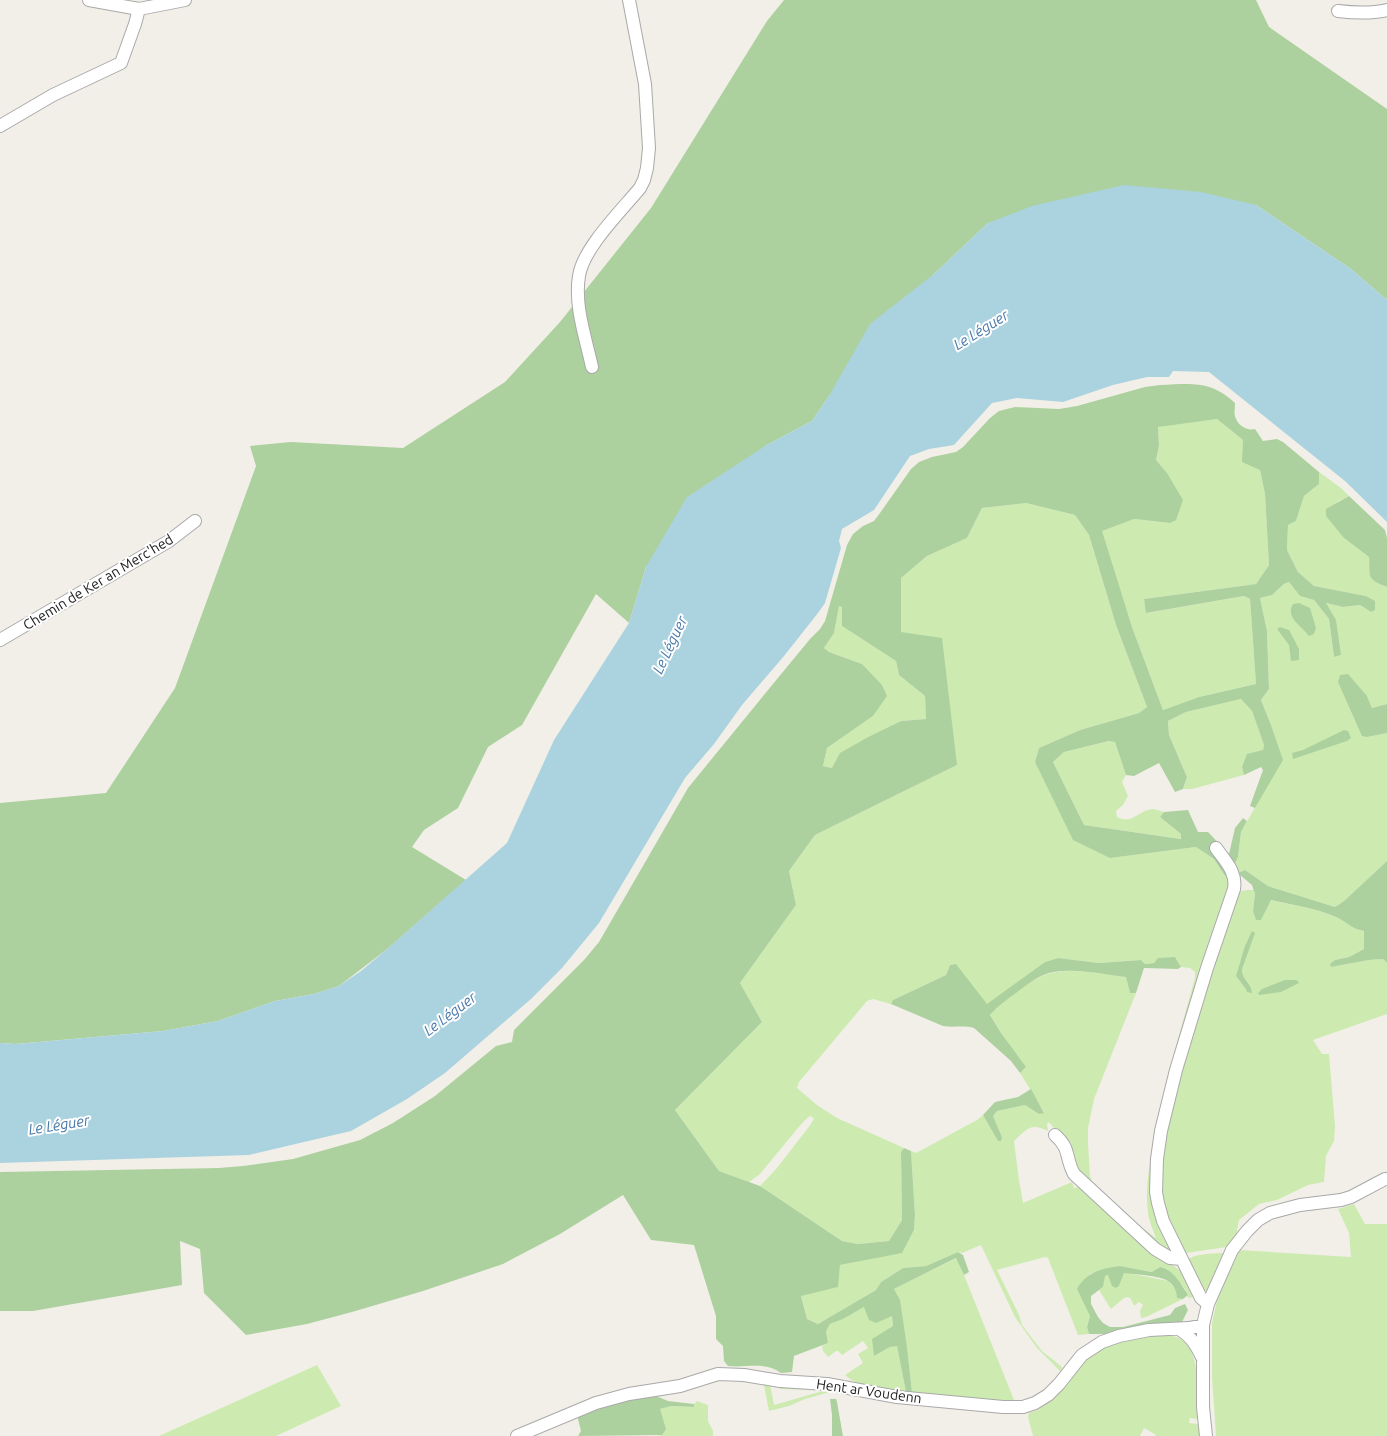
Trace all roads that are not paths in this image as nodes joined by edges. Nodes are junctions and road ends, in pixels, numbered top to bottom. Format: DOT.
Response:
graph roads {
  1 [pos="89,0"];
  2 [pos="185,0"];
  3 [pos="629,0"];
  4 [pos="139,9"];
  5 [pos="1387,10"];
  6 [pos="1338,11"];
  7 [pos="0,126"];
  8 [pos="592,367"];
  9 [pos="195,521"];
  10 [pos="0,640"];
  11 [pos="1216,848"];
  12 [pos="1055,1135"];
  13 [pos="1385,1179"];
  14 [pos="1181,1259"];
  15 [pos="1208,1304"];
  16 [pos="1203,1325"];
  17 [pos="1179,1329"];
  18 [pos="1203,1359"];
  19 [pos="517,1436"];
  20 [pos="1206,1436"];
  1 -- 4 [label="street"];
  2 -- 4 [label="street"];
  3 -- 8 [label="street"];
  4 -- 7 [label="street"];
  5 -- 6 [label="street"];
  9 -- 10 [label="street, Chemin de Ker an Merc'hed"];
  11 -- 14 [label="street"];
  12 -- 14 [label="street"];
  13 -- 15 [label="street"];
  14 -- 15 [label="street"];
  15 -- 16 [label="street"];
  16 -- 17 [label="street, Hent ar Voudenn"];
  16 -- 18 [label="street"];
  17 -- 18 [label="street"];
  17 -- 19 [label="street, Hent ar Voudenn"];
  18 -- 20 [label="street"];
}
